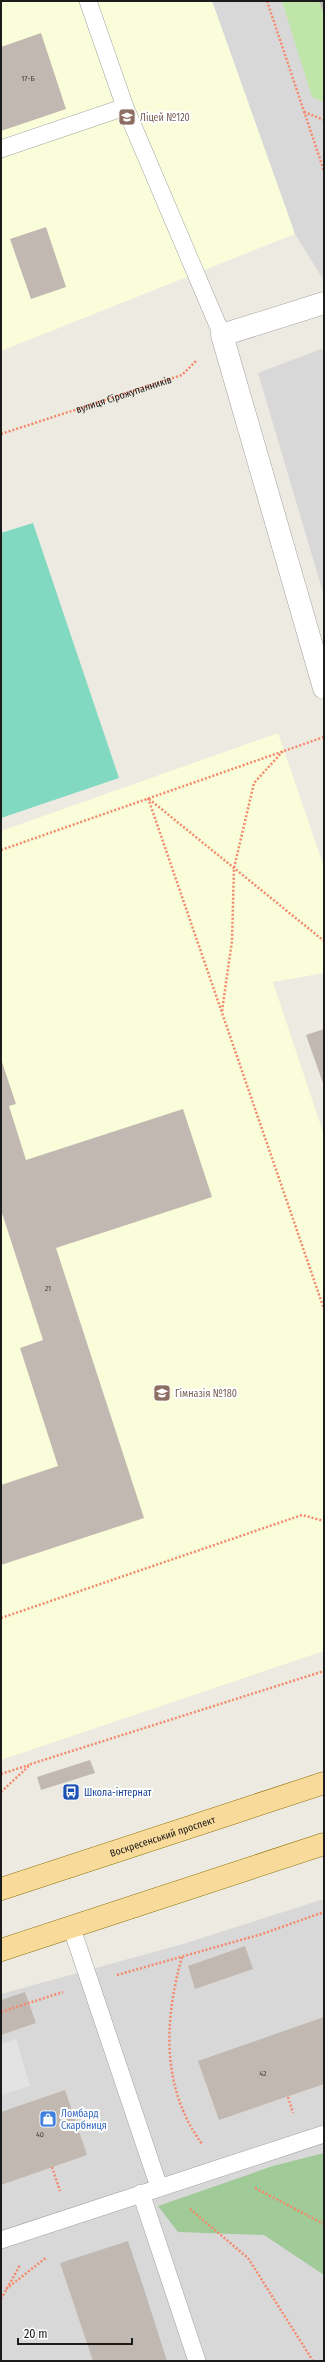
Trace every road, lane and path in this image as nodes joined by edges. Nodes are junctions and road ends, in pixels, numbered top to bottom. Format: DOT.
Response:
graph roads {
  1 [pos="88,1"];
  2 [pos="267,1"];
  3 [pos="125,107"];
  4 [pos="304,111"];
  5 [pos="324,120"];
  6 [pos="1,149"];
  7 [pos="324,171"];
  8 [pos="324,302"];
  9 [pos="222,334"];
  10 [pos="1,434"];
  11 [pos="324,688"];
  12 [pos="324,737"];
  13 [pos="284,750"];
  14 [pos="148,798"];
  15 [pos="1,850"];
  16 [pos="234,868"];
  17 [pos="324,940"];
  18 [pos="222,1011"];
  19 [pos="324,1309"];
  20 [pos="324,1521"];
  21 [pos="1,1618"];
  22 [pos="324,1671"];
  23 [pos="31,1764"];
  24 [pos="1,1774"];
  25 [pos="324,1783"];
  26 [pos="1,1792"];
  27 [pos="324,1844"];
  28 [pos="1,1889"];
  29 [pos="324,1912"];
  30 [pos="71,1926"];
  31 [pos="1,1950"];
  32 [pos="182,1957"];
  33 [pos="90,1982"];
  34 [pos="1,2012"];
  35 [pos="324,2134"];
  36 [pos="219,2168"];
  37 [pos="159,2187"];
  38 [pos="141,2193"];
  39 [pos="324,2224"];
  40 [pos="1,2240"];
  41 [pos="53,2252"];
  42 [pos="6,2289"];
  43 [pos="197,2361"];
  44 [pos="313,2361"];
  1 -- 3 [label="lane"];
  2 -- 4 [label="path"];
  3 -- 6 [label="lane"];
  3 -- 9 [label="lane"];
  4 -- 5 [label="path"];
  4 -- 7 [label="path"];
  8 -- 9 [label="street"];
  9 -- 10 [label="path, вулиця Сірожупанників"];
  9 -- 11 [label="street"];
  12 -- 13 [label="path"];
  13 -- 14 [label="path"];
  13 -- 16 [label="path"];
  14 -- 15 [label="path"];
  14 -- 16 [label="path"];
  14 -- 18 [label="path"];
  16 -- 17 [label="path"];
  16 -- 18 [label="path"];
  18 -- 19 [label="path"];
  20 -- 21 [label="path"];
  22 -- 23 [label="path"];
  23 -- 24 [label="path"];
  23 -- 26 [label="path"];
  25 -- 28 [label="main road, Воскресенський проспект"];
  27 -- 30 [label="main road"];
  29 -- 32 [label="path"];
  30 -- 31 [label="main road"];
  30 -- 33 [label="lane"];
  32 -- 33 [label="path"];
  32 -- 36 [label="path"];
  33 -- 34 [label="path"];
  33 -- 37 [label="lane"];
  35 -- 36 [label="lane"];
  36 -- 37 [label="lane"];
  36 -- 39 [label="path"];
  37 -- 38 [label="lane"];
  37 -- 44 [label="path"];
  38 -- 40 [label="lane"];
  38 -- 43 [label="lane"];
  41 -- 42 [label="path"];
}
